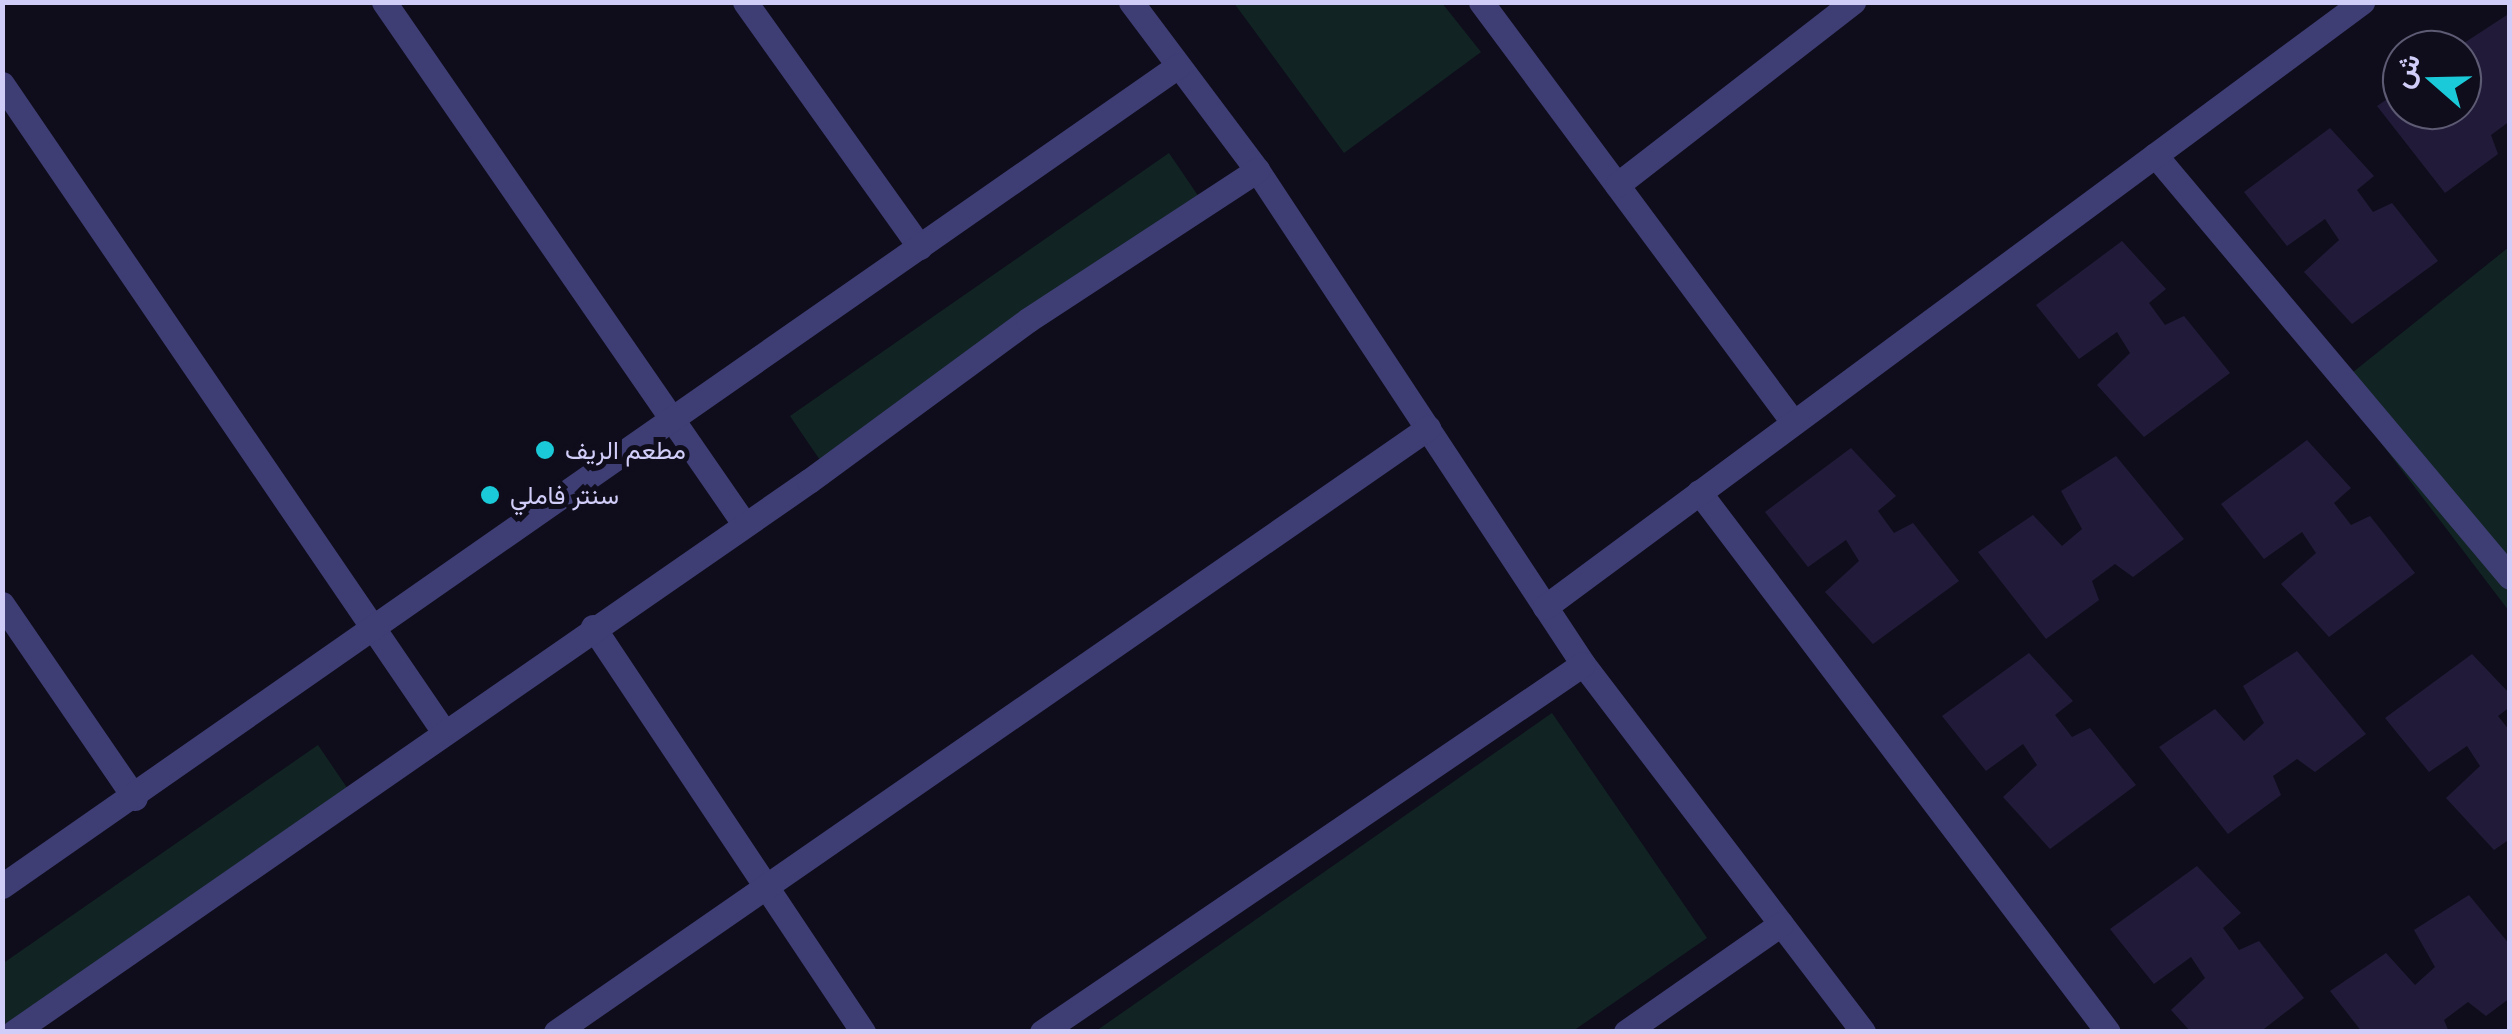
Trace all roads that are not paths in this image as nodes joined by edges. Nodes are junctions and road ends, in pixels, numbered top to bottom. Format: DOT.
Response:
graph roads {
  1 [pos="384,2"];
  2 [pos="746,2"];
  3 [pos="1131,2"];
  4 [pos="1481,2"];
  5 [pos="1853,2"];
  6 [pos="2362,2"];
  7 [pos="1178,66"];
  8 [pos="2,84"];
  9 [pos="2155,155"];
  10 [pos="1257,170"];
  11 [pos="1616,185"];
  12 [pos="920,247"];
  13 [pos="1793,422"];
  14 [pos="669,423"];
  15 [pos="1428,428"];
  16 [pos="1699,492"];
  17 [pos="745,525"];
  18 [pos="2510,577"];
  19 [pos="2,604"];
  20 [pos="1546,607"];
  21 [pos="593,627"];
  22 [pos="370,631"];
  23 [pos="1583,664"];
  24 [pos="444,732"];
  25 [pos="135,798"];
  26 [pos="768,884"];
  27 [pos="2,886"];
  28 [pos="1781,924"];
  29 [pos="14,1032"];
  30 [pos="556,1032"];
  31 [pos="863,1032"];
  32 [pos="1042,1032"];
  33 [pos="1626,1032"];
  34 [pos="1863,1032"];
  35 [pos="2108,1032"];
  1 -- 14 [label="street"];
  2 -- 12 [label="street"];
  3 -- 7 [label="street"];
  4 -- 11 [label="street"];
  5 -- 11 [label="street"];
  6 -- 9 [label="street"];
  7 -- 10 [label="street"];
  7 -- 12 [label="street"];
  8 -- 22 [label="street"];
  9 -- 13 [label="street"];
  9 -- 18 [label="street"];
  10 -- 15 [label="street"];
  10 -- 17 [label="street"];
  11 -- 13 [label="street"];
  12 -- 14 [label="street"];
  13 -- 16 [label="street"];
  14 -- 17 [label="street"];
  14 -- 22 [label="street"];
  15 -- 20 [label="street"];
  15 -- 26 [label="street"];
  16 -- 20 [label="street"];
  16 -- 35 [label="street"];
  17 -- 21 [label="street"];
  19 -- 25 [label="street"];
  20 -- 23 [label="street"];
  21 -- 24 [label="street"];
  21 -- 26 [label="street"];
  22 -- 24 [label="street"];
  22 -- 25 [label="street"];
  23 -- 28 [label="street"];
  23 -- 32 [label="street"];
  24 -- 29 [label="street"];
  25 -- 27 [label="street"];
  26 -- 30 [label="street"];
  26 -- 31 [label="street"];
  28 -- 33 [label="street"];
  28 -- 34 [label="street"];
}
